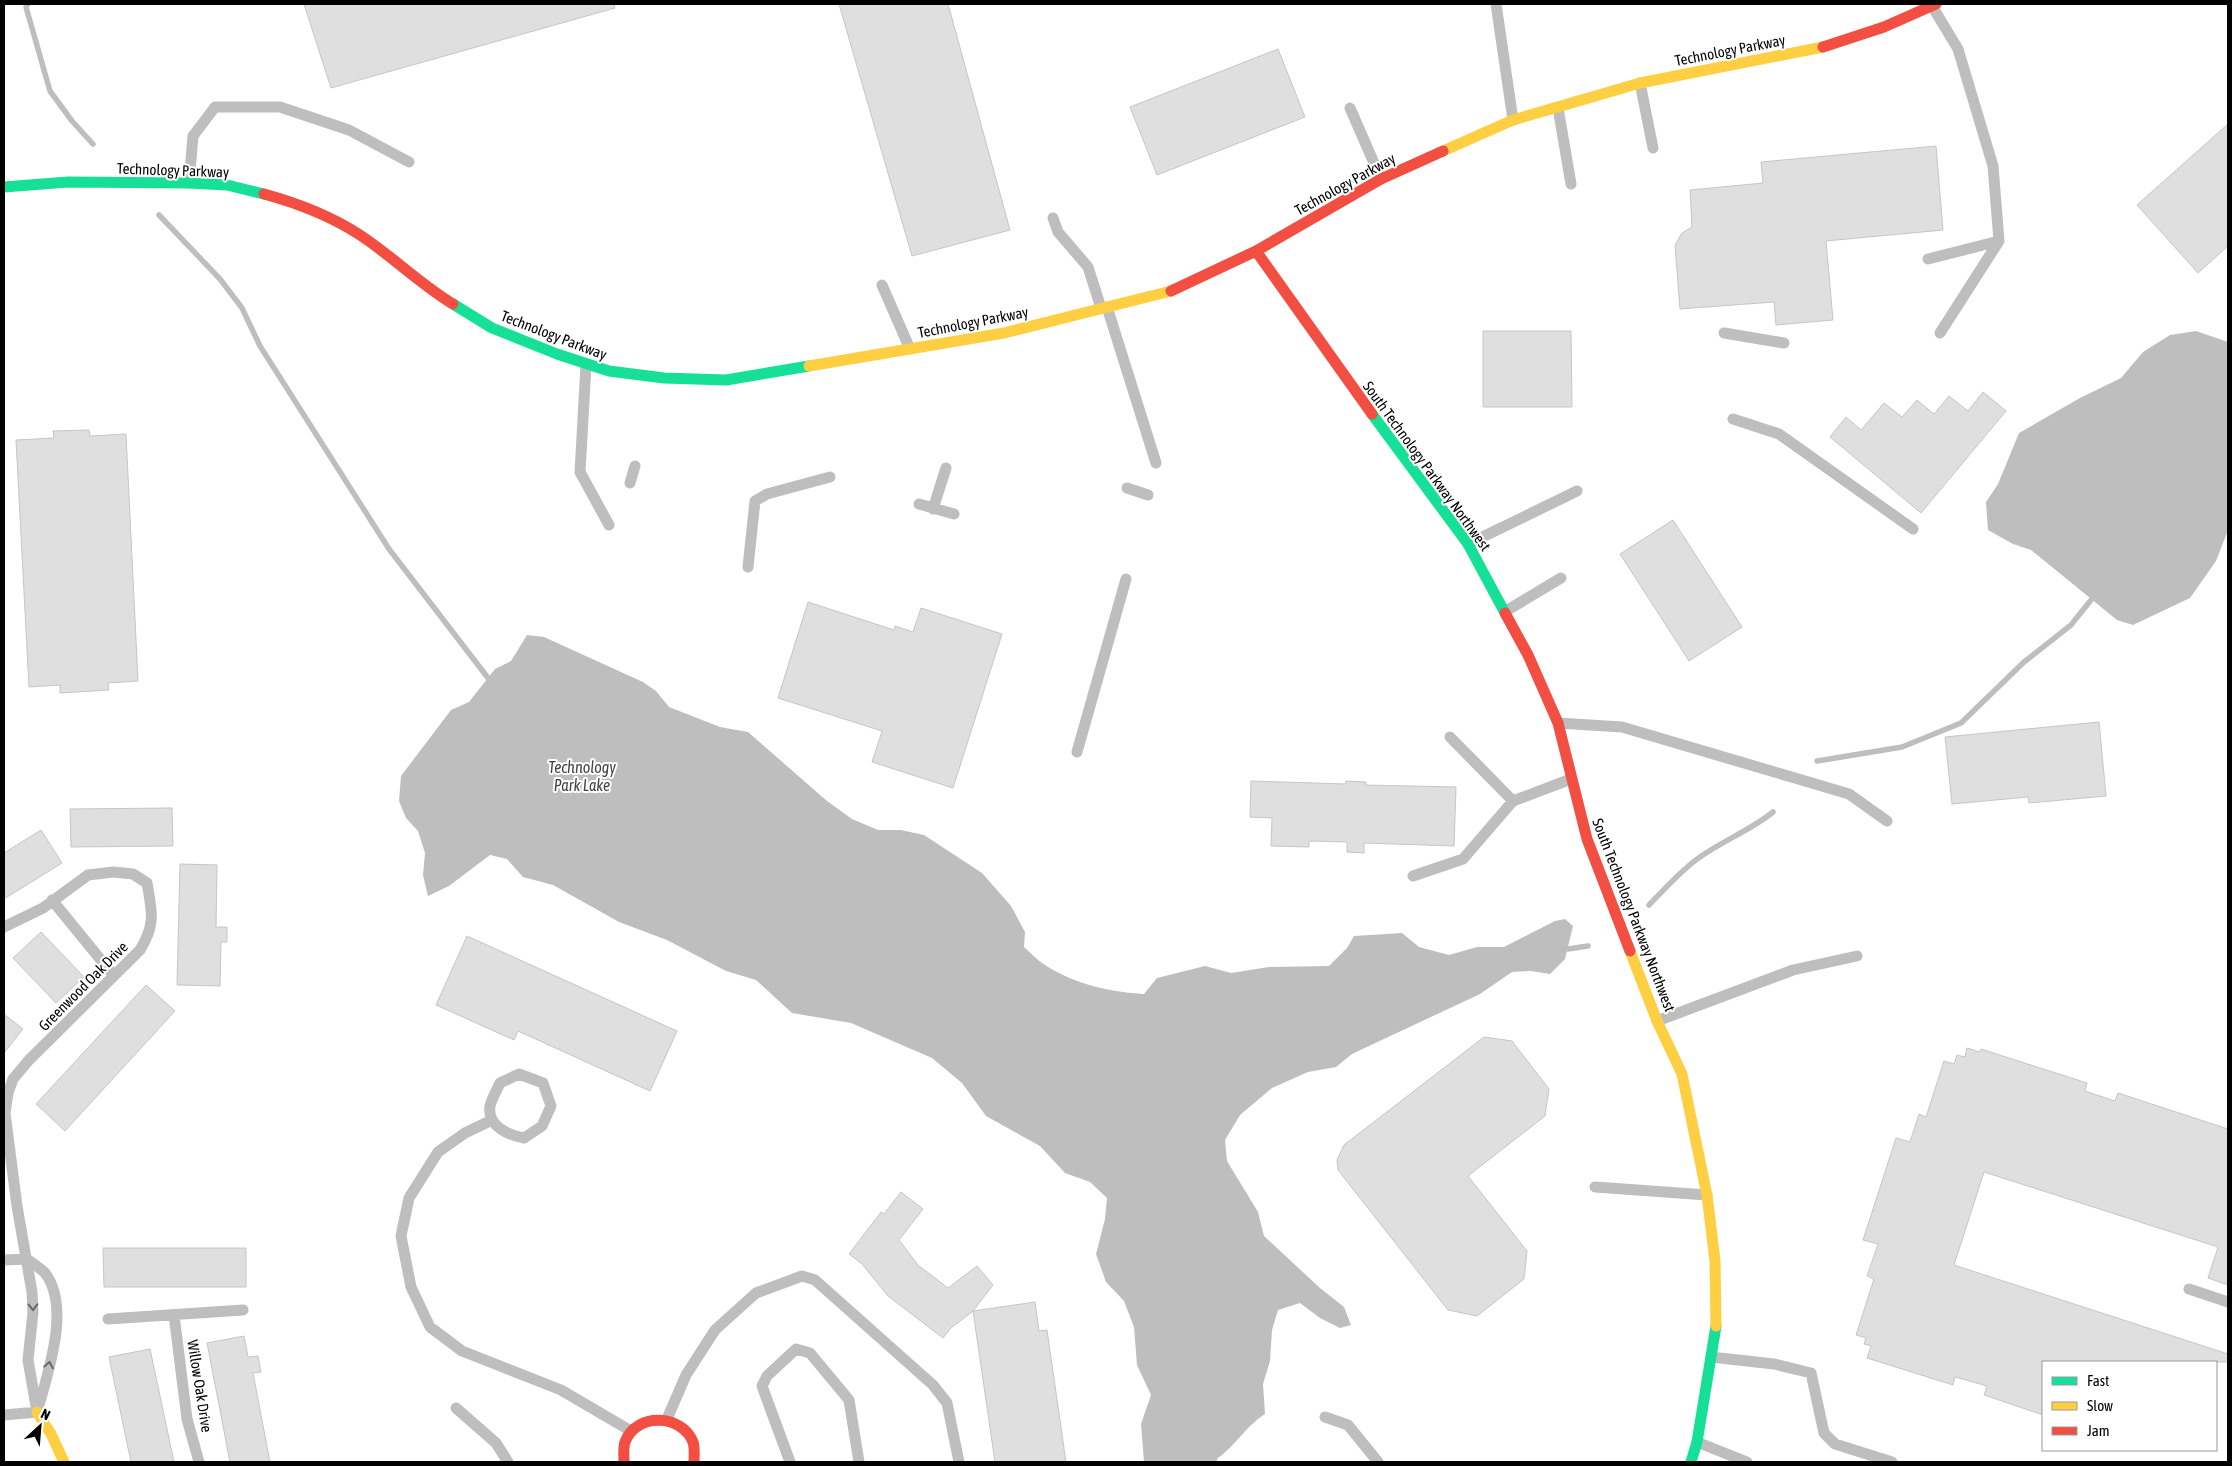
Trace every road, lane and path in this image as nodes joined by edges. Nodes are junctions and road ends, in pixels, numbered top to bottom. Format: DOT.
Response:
graph roads {
  1 [pos="1496,4"];
  2 [pos="1934,5"];
  3 [pos="1640,83"];
  4 [pos="1557,106"];
  5 [pos="1350,108"];
  6 [pos="1513,120"];
  7 [pos="1653,148"];
  8 [pos="409,162"];
  9 [pos="1381,180"];
  10 [pos="189,183"];
  11 [pos="1571,184"];
  12 [pos="4,187"];
  13 [pos="1053,218"];
  14 [pos="1999,241"];
  15 [pos="1256,251"];
  16 [pos="1928,259"];
  17 [pos="882,285"];
  18 [pos="1104,308"];
  19 [pos="1724,333"];
  20 [pos="1940,333"];
  21 [pos="1784,344"];
  22 [pos="910,349"];
  23 [pos="586,365"];
  24 [pos="1734,419"];
  25 [pos="1156,463"];
  26 [pos="635,466"];
  27 [pos="946,468"];
  28 [pos="830,478"];
  29 [pos="630,483"];
  30 [pos="1127,488"];
  31 [pos="1577,491"];
  32 [pos="1148,495"];
  33 [pos="919,504"];
  34 [pos="933,509"];
  35 [pos="954,514"];
  36 [pos="609,525"];
  37 [pos="1913,529"];
  38 [pos="1468,544"];
  39 [pos="748,567"];
  40 [pos="1561,578"];
  41 [pos="1126,579"];
  42 [pos="1506,612"];
  43 [pos="1558,723"];
  44 [pos="1450,737"];
  45 [pos="1077,752"];
  46 [pos="1572,779"];
  47 [pos="1513,801"];
  48 [pos="1887,821"];
  49 [pos="1413,876"];
  50 [pos="52,900"];
  51 [pos="4,927"];
  52 [pos="1857,956"];
  53 [pos="114,976"];
  54 [pos="1657,1020"];
  55 [pos="492,1120"];
  56 [pos="1595,1187"];
  57 [pos="1706,1195"];
  58 [pos="26,1259"];
  59 [pos="4,1260"];
  60 [pos="2189,1289"];
  61 [pos="2228,1302"];
  62 [pos="243,1310"];
  63 [pos="174,1315"];
  64 [pos="108,1319"];
  65 [pos="1711,1357"];
  66 [pos="456,1408"];
  67 [pos="37,1412"];
  68 [pos="4,1414"];
  69 [pos="1325,1417"];
  70 [pos="667,1419"];
  71 [pos="631,1431"];
  72 [pos="1697,1442"];
  73 [pos="64,1462"];
  74 [pos="199,1462"];
  75 [pos="508,1462"];
  76 [pos="624,1462"];
  77 [pos="694,1462"];
  78 [pos="790,1462"];
  79 [pos="859,1462"];
  80 [pos="959,1462"];
  81 [pos="1378,1462"];
  82 [pos="1691,1462"];
  83 [pos="1747,1462"];
  84 [pos="1892,1462"];
  1 -- 6 [label="lane"];
  2 -- 3 [label="street, Technology Parkway"];
  2 -- 14 [label="lane"];
  3 -- 4 [label="street, Technology Parkway"];
  3 -- 7 [label="lane"];
  4 -- 6 [label="street, Technology Parkway"];
  4 -- 11 [label="lane"];
  5 -- 9 [label="lane"];
  6 -- 9 [label="street, Technology Parkway"];
  8 -- 10 [label="lane"];
  9 -- 15 [label="street, Technology Parkway"];
  10 -- 12 [label="street, Technology Parkway"];
  10 -- 23 [label="street, Technology Parkway"];
  13 -- 18 [label="lane"];
  14 -- 16 [label="lane"];
  14 -- 20 [label="lane"];
  15 -- 18 [label="street, Technology Parkway"];
  15 -- 38 [label="street, South Technology Parkway Northwest"];
  17 -- 22 [label="lane"];
  18 -- 22 [label="street, Technology Parkway"];
  18 -- 25 [label="lane"];
  19 -- 21 [label="lane"];
  22 -- 23 [label="street, Technology Parkway"];
  23 -- 36 [label="lane"];
  24 -- 37 [label="lane"];
  26 -- 29 [label="lane"];
  27 -- 34 [label="lane"];
  28 -- 39 [label="lane"];
  30 -- 32 [label="lane"];
  31 -- 38 [label="lane"];
  33 -- 34 [label="lane"];
  34 -- 35 [label="lane"];
  38 -- 42 [label="street, South Technology Parkway Northwest"];
  40 -- 42 [label="lane"];
  41 -- 45 [label="lane"];
  42 -- 43 [label="street, South Technology Parkway Northwest"];
  43 -- 46 [label="street, South Technology Parkway Northwest"];
  43 -- 48 [label="lane"];
  44 -- 47 [label="lane"];
  46 -- 47 [label="lane"];
  46 -- 54 [label="street, South Technology Parkway Northwest"];
  47 -- 49 [label="lane"];
  50 -- 51 [label="lane, Greenwood Oak Drive"];
  50 -- 53 [label="lane"];
  50 -- 53 [label="lane, Greenwood Oak Drive"];
  52 -- 54 [label="lane"];
  53 -- 58 [label="lane, Greenwood Oak Drive"];
  54 -- 57 [label="street, South Technology Parkway Northwest"];
  55 -- 55 [label="lane"];
  55 -- 71 [label="lane"];
  56 -- 57 [label="lane"];
  57 -- 65 [label="street, South Technology Parkway Northwest"];
  58 -- 59 [label="lane"];
  58 -- 67 [label="lane, Greenwood Oak Drive, one-way"];
  67 -- 58 [label="lane, one-way"];
  60 -- 61 [label="lane"];
  62 -- 63 [label="lane"];
  63 -- 64 [label="lane"];
  63 -- 74 [label="lane, Willow Oak Drive"];
  65 -- 72 [label="street, South Technology Parkway Northwest"];
  65 -- 84 [label="lane"];
  66 -- 75 [label="lane"];
  67 -- 68 [label="lane"];
  67 -- 73 [label="street"];
  69 -- 81 [label="lane"];
  70 -- 71 [label="street"];
  70 -- 77 [label="street"];
  70 -- 80 [label="lane"];
  71 -- 76 [label="street"];
  72 -- 82 [label="street, South Technology Parkway Northwest"];
  72 -- 83 [label="lane"];
  78 -- 79 [label="lane"];
}
